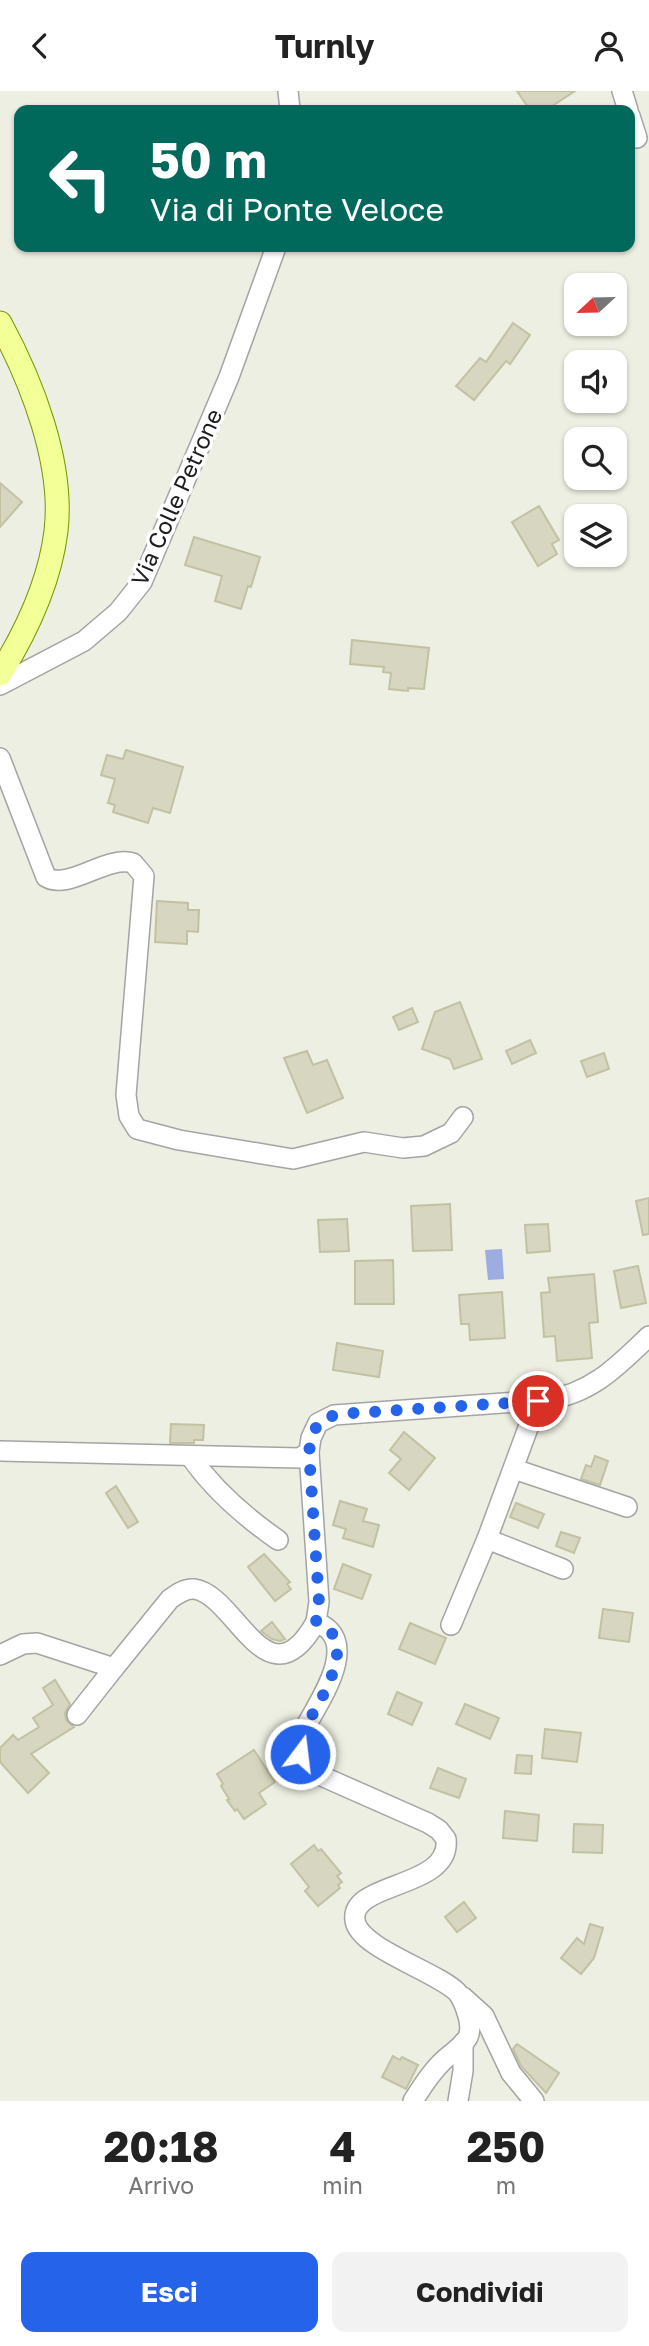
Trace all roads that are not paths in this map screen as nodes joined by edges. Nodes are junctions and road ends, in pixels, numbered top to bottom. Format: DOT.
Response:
graph roads {
  1 [pos="635,132"];
  2 [pos="637,138"];
  3 [pos="274,252"];
  4 [pos="0,323"];
  5 [pos="0,674"];
  6 [pos="0,685"];
  7 [pos="0,758"];
  8 [pos="463,1117"];
  9 [pos="649,1336"];
  10 [pos="538,1401"];
  11 [pos="0,1451"];
  12 [pos="190,1456"];
  13 [pos="306,1459"];
  14 [pos="514,1469"];
  15 [pos="627,1507"];
  16 [pos="487,1539"];
  17 [pos="278,1540"];
  18 [pos="563,1569"];
  19 [pos="316,1622"];
  20 [pos="451,1625"];
  21 [pos="0,1655"];
  22 [pos="114,1668"];
  23 [pos="77,1715"];
  24 [pos="457,1992"];
  25 [pos="463,2043"];
  26 [pos="413,2101"];
  27 [pos="458,2101"];
  28 [pos="534,2101"];
  1 -- 2 [label="street"];
  3 -- 6 [label="street, Via Colle Petrone"];
  4 -- 5 [label="main road"];
  7 -- 8 [label="street"];
  9 -- 10 [label="street"];
  10 -- 13 [label="street"];
  10 -- 14 [label="street"];
  11 -- 12 [label="street"];
  12 -- 13 [label="street"];
  12 -- 17 [label="street"];
  13 -- 19 [label="street"];
  14 -- 15 [label="street"];
  14 -- 16 [label="street"];
  16 -- 18 [label="street"];
  16 -- 20 [label="street"];
  19 -- 22 [label="street"];
  19 -- 24 [label="street"];
  21 -- 22 [label="street"];
  22 -- 23 [label="street"];
  24 -- 25 [label="street"];
  24 -- 28 [label="street"];
  25 -- 26 [label="street"];
  25 -- 27 [label="street"];
}
